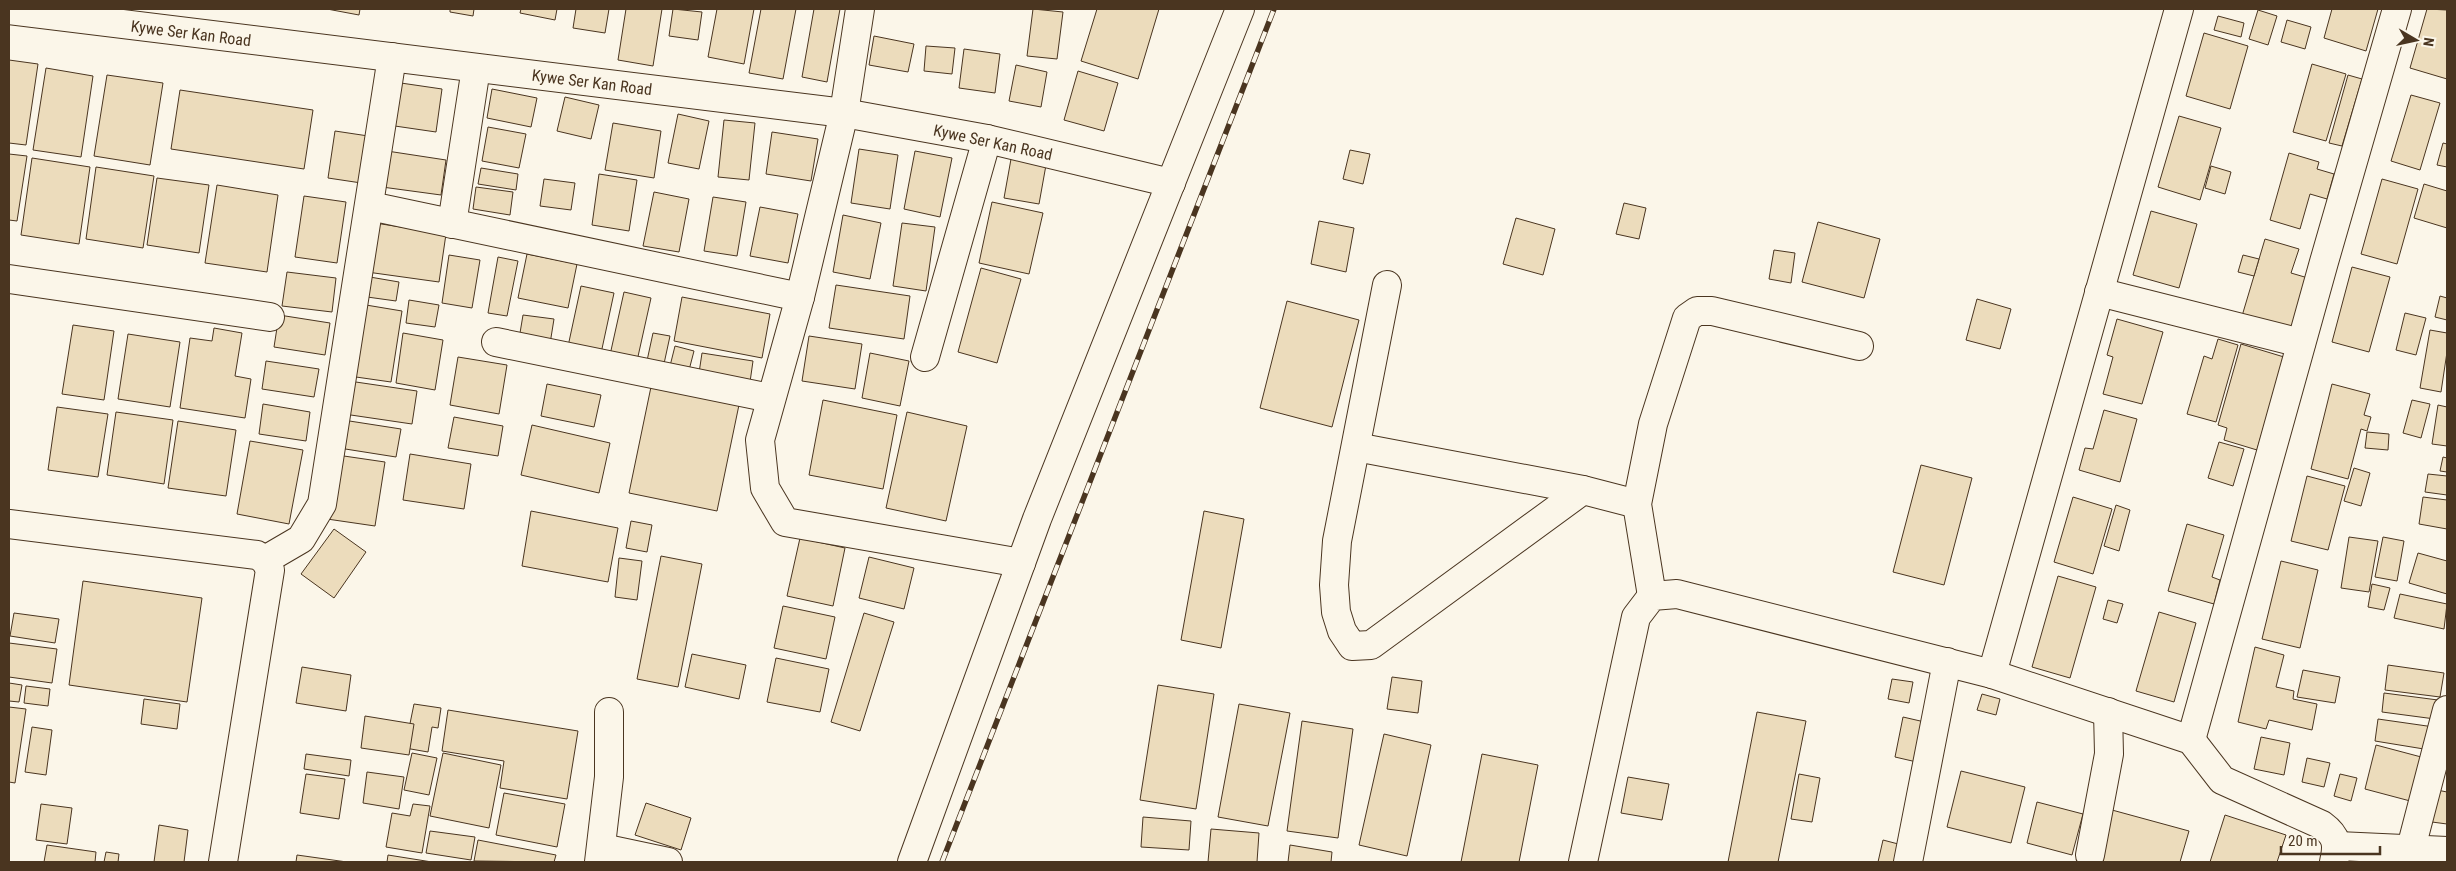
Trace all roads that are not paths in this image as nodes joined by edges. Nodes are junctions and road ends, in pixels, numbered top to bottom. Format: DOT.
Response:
graph roads {
  1 [pos="860,9"];
  2 [pos="1240,9"];
  3 [pos="2179,9"];
  4 [pos="2397,9"];
  5 [pos="9,10"];
  6 [pos="392,57"];
  7 [pos="476,68"];
  8 [pos="844,114"];
  9 [pos="987,139"];
  10 [pos="1171,183"];
  11 [pos="370,206"];
  12 [pos="452,224"];
  13 [pos="9,279"];
  14 [pos="1387,285"];
  15 [pos="2099,292"];
  16 [pos="800,297"];
  17 [pos="270,317"];
  18 [pos="496,342"];
  19 [pos="2301,343"];
  20 [pos="1859,346"];
  21 [pos="925,357"];
  22 [pos="770,398"];
  23 [pos="1356,446"];
  24 [pos="1583,490"];
  25 [pos="1637,504"];
  26 [pos="9,524"];
  27 [pos="265,560"];
  28 [pos="1021,563"];
  29 [pos="1652,596"];
  30 [pos="1948,662"];
  31 [pos="1992,674"];
  32 [pos="2447,710"];
  33 [pos="609,712"];
  34 [pos="2108,712"];
  35 [pos="2191,740"];
  36 [pos="2411,848"];
  37 [pos="2447,851"];
  38 [pos="2336,854"];
  39 [pos="601,855"];
  40 [pos="2090,855"];
  41 [pos="223,862"];
  42 [pos="668,862"];
  43 [pos="912,862"];
  44 [pos="1583,862"];
  45 [pos="1908,862"];
  1 -- 8 [label="street"];
  2 -- 10 [label="street"];
  3 -- 15 [label="street"];
  4 -- 19 [label="street"];
  5 -- 6 [label="street, Kywe Ser Kan Road"];
  6 -- 7 [label="street, Kywe Ser Kan Road"];
  6 -- 11 [label="street"];
  7 -- 8 [label="street, Kywe Ser Kan Road"];
  7 -- 12 [label="street"];
  8 -- 9 [label="street, Kywe Ser Kan Road"];
  8 -- 16 [label="street"];
  9 -- 10 [label="street, Kywe Ser Kan Road"];
  9 -- 21 [label="street"];
  10 -- 28 [label="street"];
  11 -- 12 [label="street"];
  11 -- 27 [label="street"];
  12 -- 16 [label="street"];
  13 -- 17 [label="street"];
  14 -- 23 [label="street"];
  15 -- 19 [label="street"];
  15 -- 31 [label="street"];
  16 -- 22 [label="street"];
  18 -- 22 [label="street"];
  19 -- 35 [label="street"];
  20 -- 25 [label="street"];
  22 -- 28 [label="street"];
  23 -- 24 [label="street"];
  23 -- 24 [label="street"];
  24 -- 25 [label="street"];
  25 -- 29 [label="street"];
  26 -- 27 [label="street"];
  27 -- 41 [label="street"];
  28 -- 43 [label="street"];
  29 -- 30 [label="street"];
  29 -- 44 [label="street"];
  30 -- 31 [label="street"];
  30 -- 45 [label="street"];
  31 -- 34 [label="street"];
  32 -- 36 [label="street"];
  33 -- 39 [label="street"];
  34 -- 35 [label="street"];
  34 -- 40 [label="street"];
  35 -- 38 [label="street"];
  36 -- 37 [label="street"];
  36 -- 38 [label="street"];
  39 -- 42 [label="street"];
}
